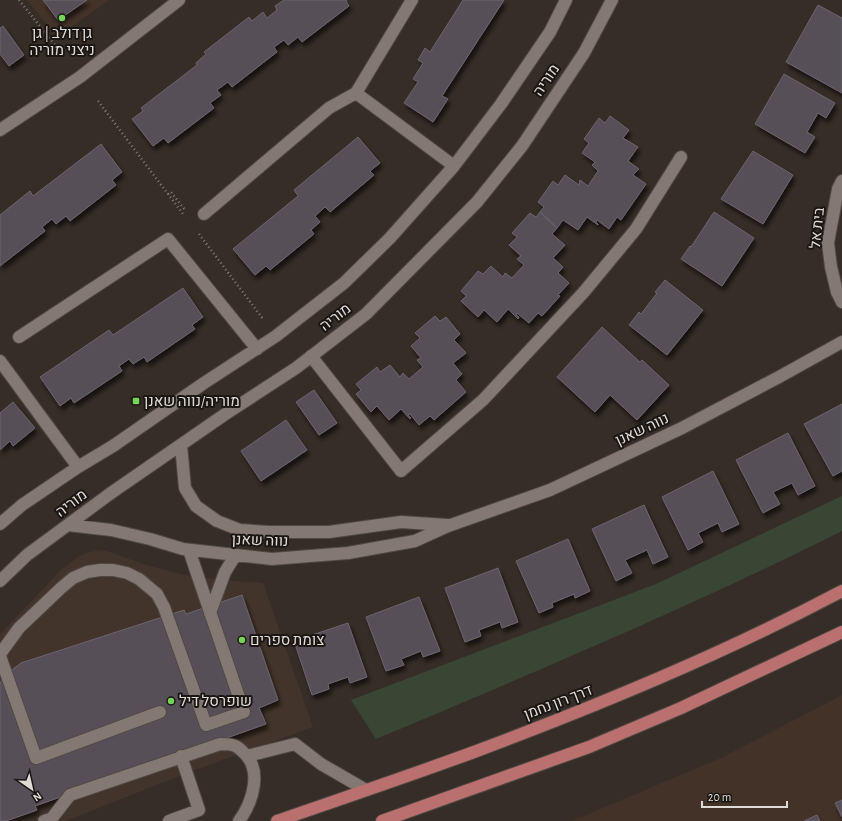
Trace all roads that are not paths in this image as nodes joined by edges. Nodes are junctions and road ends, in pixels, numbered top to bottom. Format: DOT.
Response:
graph roads {
  1 [pos="179,0"];
  2 [pos="412,0"];
  3 [pos="566,0"];
  4 [pos="612,0"];
  5 [pos="356,93"];
  6 [pos="0,130"];
  7 [pos="681,157"];
  8 [pos="454,166"];
  9 [pos="842,181"];
  10 [pos="204,214"];
  11 [pos="842,302"];
  12 [pos="18,337"];
  13 [pos="842,342"];
  14 [pos="257,349"];
  15 [pos="311,356"];
  16 [pos="0,361"];
  17 [pos="181,445"];
  18 [pos="78,467"];
  19 [pos="0,524"];
  20 [pos="68,525"];
  21 [pos="448,526"];
  22 [pos="189,550"];
  23 [pos="235,556"];
  24 [pos="0,581"];
  25 [pos="842,591"];
  26 [pos="210,613"];
  27 [pos="842,632"];
  28 [pos="0,655"];
  29 [pos="160,712"];
  30 [pos="181,756"];
  31 [pos="247,756"];
  32 [pos="366,790"];
  33 [pos="44,821"];
  34 [pos="169,821"];
  35 [pos="239,821"];
  36 [pos="277,821"];
  37 [pos="382,821"];
  1 -- 6 [label="street"];
  2 -- 5 [label="street"];
  3 -- 8 [label="street, מוריה"];
  4 -- 15 [label="street, מוריה"];
  5 -- 8 [label="street"];
  5 -- 10 [label="street"];
  7 -- 15 [label="street"];
  8 -- 14 [label="street, מוריה"];
  9 -- 11 [label="street, בית אל"];
  12 -- 14 [label="street"];
  13 -- 21 [label="street, נווה שאנן"];
  14 -- 18 [label="street, מוריה"];
  15 -- 17 [label="street, מוריה"];
  16 -- 18 [label="street"];
  17 -- 20 [label="street, מוריה"];
  17 -- 21 [label="street, נווה שאנן"];
  18 -- 19 [label="street, מוריה"];
  20 -- 22 [label="street, נווה שאנן"];
  20 -- 24 [label="street, מוריה"];
  21 -- 23 [label="street, נווה שאנן"];
  22 -- 23 [label="street, נווה שאנן"];
  22 -- 26 [label="street"];
  23 -- 26 [label="street"];
  25 -- 32 [label="main road, דרך רון נחמן"];
  26 -- 28 [label="street"];
  27 -- 37 [label="main road"];
  28 -- 29 [label="street"];
  30 -- 31 [label="street"];
  30 -- 33 [label="street"];
  30 -- 34 [label="street"];
  31 -- 32 [label="street"];
  31 -- 35 [label="street"];
  32 -- 36 [label="main road, דרך רון נחמן"];
}
